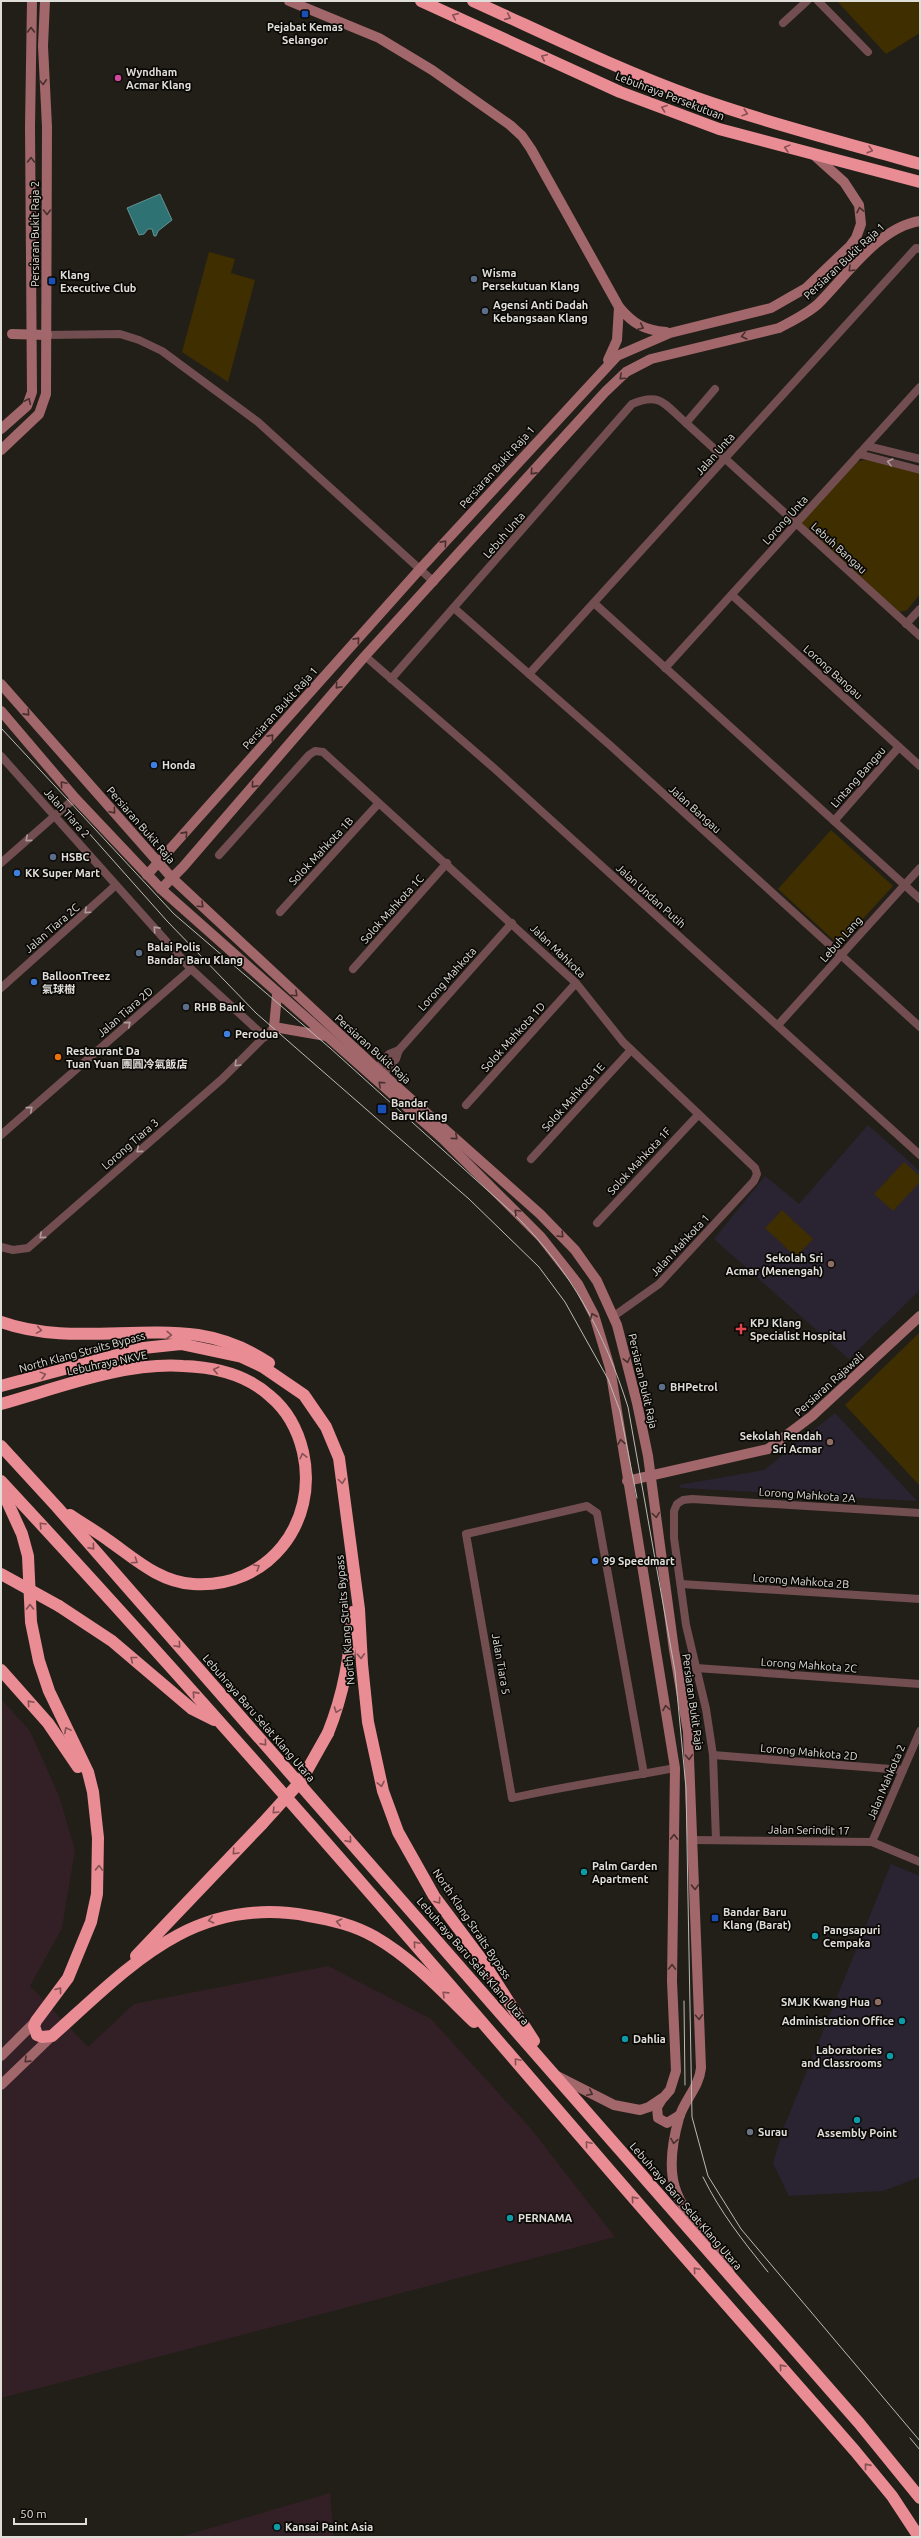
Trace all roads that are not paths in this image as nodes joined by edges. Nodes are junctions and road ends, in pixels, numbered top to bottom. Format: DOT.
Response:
graph roads {
  1 [pos="32,1"];
  2 [pos="45,1"];
  3 [pos="289,1"];
  4 [pos="421,1"];
  5 [pos="473,1"];
  6 [pos="807,1"];
  7 [pos="818,1"];
  8 [pos="783,24"];
  9 [pos="868,52"];
  10 [pos="815,156"];
  11 [pos="920,164"];
  12 [pos="920,182"];
  13 [pos="920,221"];
  14 [pos="918,249"];
  15 [pos="619,307"];
  16 [pos="670,333"];
  17 [pos="12,334"];
  18 [pos="32,335"];
  19 [pos="47,335"];
  20 [pos="604,367"];
  21 [pos="920,387"];
  22 [pos="715,389"];
  23 [pos="632,404"];
  24 [pos="686,423"];
  25 [pos="1,429"];
  26 [pos="867,446"];
  27 [pos="1,450"];
  28 [pos="859,454"];
  29 [pos="726,459"];
  30 [pos="920,459"];
  31 [pos="920,470"];
  32 [pos="796,524"];
  33 [pos="420,569"];
  34 [pos="434,582"];
  35 [pos="732,595"];
  36 [pos="594,603"];
  37 [pos="454,608"];
  38 [pos="920,609"];
  39 [pos="906,624"];
  40 [pos="920,636"];
  41 [pos="365,656"];
  42 [pos="665,668"];
  43 [pos="529,674"];
  44 [pos="391,679"];
  45 [pos="1,684"];
  46 [pos="1,711"];
  47 [pos="899,747"];
  48 [pos="1,756"];
  49 [pos="920,766"];
  50 [pos="75,798"];
  51 [pos="378,804"];
  52 [pos="54,816"];
  53 [pos="834,821"];
  54 [pos="219,855"];
  55 [pos="1,863"];
  56 [pos="159,863"];
  57 [pos="447,863"];
  58 [pos="920,868"];
  59 [pos="147,874"];
  60 [pos="172,878"];
  61 [pos="116,885"];
  62 [pos="905,885"];
  63 [pos="160,889"];
  64 [pos="920,899"];
  65 [pos="280,912"];
  66 [pos="512,923"];
  67 [pos="841,956"];
  68 [pos="191,969"];
  69 [pos="353,969"];
  70 [pos="576,983"];
  71 [pos="1,988"];
  72 [pos="277,995"];
  73 [pos="778,1025"];
  74 [pos="274,1027"];
  75 [pos="920,1028"];
  76 [pos="264,1037"];
  77 [pos="327,1037"];
  78 [pos="631,1050"];
  79 [pos="380,1072"];
  80 [pos="466,1105"];
  81 [pos="698,1115"];
  82 [pos="1,1135"];
  83 [pos="920,1155"];
  84 [pos="531,1159"];
  85 [pos="754,1182"];
  86 [pos="597,1222"];
  87 [pos="1,1248"];
  88 [pos="614,1316"];
  89 [pos="920,1316"];
  90 [pos="1,1322"];
  91 [pos="3,1386"];
  92 [pos="304,1395"];
  93 [pos="1,1404"];
  94 [pos="1,1446"];
  95 [pos="650,1476"];
  96 [pos="1,1480"];
  97 [pos="627,1481"];
  98 [pos="1,1488"];
  99 [pos="57,1507"];
  100 [pos="920,1513"];
  101 [pos="1,1574"];
  102 [pos="355,1575"];
  103 [pos="681,1584"];
  104 [pos="920,1599"];
  105 [pos="696,1668"];
  106 [pos="1,1670"];
  107 [pos="920,1684"];
  108 [pos="221,1723"];
  109 [pos="920,1731"];
  110 [pos="713,1755"];
  111 [pos="675,1768"];
  112 [pos="903,1770"];
  113 [pos="644,1774"];
  114 [pos="93,1792"];
  115 [pos="693,1840"];
  116 [pos="716,1840"];
  117 [pos="872,1842"];
  118 [pos="920,1862"];
  119 [pos="117,1979"];
  120 [pos="36,2021"];
  121 [pos="52,2036"];
  122 [pos="506,2048"];
  123 [pos="1,2056"];
  124 [pos="555,2075"];
  125 [pos="1,2085"];
  126 [pos="664,2097"];
  127 [pos="680,2115"];
  128 [pos="752,2303"];
  129 [pos="892,2496"];
  130 [pos="920,2498"];
  131 [pos="914,2537"];
  132 [pos="919,2537"];
  18 -- 1 [label="street, Persiaran Bukit Raja 2, one-way"];
  2 -- 19 [label="street, Persiaran Bukit Raja 2, one-way"];
  3 -- 15 [label="street"];
  10 -- 4 [label="highway, Lebuhraya Persekutuan, one-way"];
  5 -- 11 [label="highway, Lebuhraya Persekutuan, one-way"];
  6 -- 8 [label="street"];
  7 -- 9 [label="street"];
  10 -- 12 [label="highway, Lebuhraya Persekutuan"];
  16 -- 10 [label="street, Persiaran Bukit Raja 1, one-way"];
  13 -- 34 [label="street, Persiaran Bukit Raja 1, one-way"];
  14 -- 29 [label="street, Jalan Unta"];
  15 -- 16 [label="street, one-way"];
  15 -- 20 [label="street"];
  16 -- 20 [label="street, Persiaran Bukit Raja 1"];
  17 -- 18 [label="street"];
  18 -- 19 [label="street"];
  25 -- 18 [label="street, Persiaran Bukit Raja 2, one-way"];
  19 -- 27 [label="street, Persiaran Bukit Raja 2"];
  19 -- 33 [label="street"];
  33 -- 20 [label="street, Persiaran Bukit Raja 1, one-way"];
  21 -- 26 [label="street, Lorong Unta"];
  22 -- 24 [label="street"];
  23 -- 24 [label="street, Lebuh Bangau"];
  23 -- 37 [label="street, Lebuh Unta"];
  24 -- 29 [label="street, Lebuh Bangau"];
  26 -- 28 [label="street, Lorong Unta"];
  26 -- 30 [label="street"];
  31 -- 28 [label="street, one-way"];
  28 -- 32 [label="street, Lorong Unta"];
  29 -- 32 [label="street, Lebuh Bangau"];
  29 -- 36 [label="street, Jalan Unta"];
  32 -- 35 [label="street, Lorong Unta"];
  32 -- 39 [label="street, Lebuh Bangau"];
  33 -- 34 [label="street"];
  56 -- 33 [label="street, Persiaran Bukit Raja 1, one-way"];
  34 -- 41 [label="street, Persiaran Bukit Raja 1"];
  35 -- 42 [label="street, Lorong Unta"];
  35 -- 47 [label="street, Lorong Bangau"];
  36 -- 42 [label="street"];
  36 -- 43 [label="street, Jalan Unta"];
  37 -- 43 [label="street, Jalan Bangau"];
  37 -- 44 [label="street, Lebuh Unta"];
  38 -- 39 [label="street"];
  39 -- 40 [label="street, Lebuh Bangau"];
  41 -- 44 [label="street, Jalan Undan Putih"];
  41 -- 60 [label="street, Persiaran Bukit Raja 1, one-way"];
  42 -- 53 [label="street"];
  43 -- 67 [label="street, Jalan Bangau"];
  44 -- 73 [label="street, Jalan Undan Putih"];
  45 -- 56 [label="street, Persiaran Bukit Raja, one-way"];
  50 -- 46 [label="street, Persiaran Bukit Raja, one-way"];
  47 -- 49 [label="street, Lorong Bangau"];
  47 -- 53 [label="street, Lintang Bangau"];
  48 -- 52 [label="street, Jalan Tiara 2"];
  50 -- 52 [label="street"];
  50 -- 59 [label="street, Persiaran Bukit Raja"];
  51 -- 54 [label="street, Jalan Mahkota"];
  51 -- 57 [label="street, Jalan Mahkota"];
  51 -- 65 [label="street, Solok Mahkota 1B"];
  52 -- 55 [label="street, one-way"];
  52 -- 61 [label="street, Jalan Tiara 2"];
  53 -- 62 [label="street"];
  56 -- 59 [label="street, Persiaran Bukit Raja 1"];
  56 -- 60 [label="street, Persiaran Bukit Raja"];
  57 -- 66 [label="street, Jalan Mahkota"];
  57 -- 69 [label="street, Solok Mahkota 1C"];
  58 -- 62 [label="street, Lebuh Lang"];
  59 -- 63 [label="street, Persiaran Bukit Raja"];
  60 -- 63 [label="street, Persiaran Bukit Raja 1"];
  60 -- 79 [label="street, Persiaran Bukit Raja, one-way"];
  68 -- 61 [label="street, Jalan Tiara 2, one-way"];
  61 -- 71 [label="street, Jalan Tiara 2C, one-way"];
  62 -- 64 [label="street"];
  62 -- 67 [label="street, Lebuh Lang"];
  63 -- 72 [label="street, Persiaran Bukit Raja"];
  66 -- 70 [label="street, Jalan Mahkota"];
  66 -- 79 [label="street, Lorong Mahkota"];
  67 -- 73 [label="street, Lebuh Lang"];
  67 -- 75 [label="street, Jalan Bangau"];
  68 -- 76 [label="street, Jalan Tiara 2"];
  82 -- 68 [label="street, Jalan Tiara 2D, one-way"];
  70 -- 78 [label="street, Jalan Mahkota"];
  70 -- 80 [label="street, Solok Mahkota 1D"];
  72 -- 74 [label="street"];
  72 -- 77 [label="street, Persiaran Bukit Raja"];
  73 -- 83 [label="street, Jalan Undan Putih"];
  74 -- 76 [label="street, Lorong Tiara 3"];
  74 -- 77 [label="street"];
  76 -- 87 [label="street, Lorong Tiara 3, one-way"];
  97 -- 77 [label="street, Persiaran Bukit Raja, one-way"];
  78 -- 81 [label="street, Jalan Mahkota"];
  78 -- 84 [label="street, Solok Mahkota 1E"];
  79 -- 88 [label="street, Persiaran Bukit Raja, one-way"];
  81 -- 85 [label="street, Jalan Mahkota"];
  81 -- 86 [label="street, Solok Mahkota 1F"];
  85 -- 88 [label="street, Jalan Mahkota 1"];
  88 -- 95 [label="street, Persiaran Bukit Raja, one-way"];
  89 -- 95 [label="street, Persiaran Rajawali"];
  90 -- 92 [label="highway, one-way"];
  91 -- 92 [label="highway, North Klang Straits Bypass, one-way"];
  92 -- 102 [label="highway, North Klang Straits Bypass, one-way"];
  99 -- 93 [label="highway, Lebuhraya NKVE, one-way"];
  94 -- 99 [label="highway, Lebuhraya Baru Selat Klang Utara"];
  95 -- 97 [label="street, Persiaran Rajawali"];
  95 -- 115 [label="street, Persiaran Bukit Raja, one-way"];
  108 -- 96 [label="highway, one-way"];
  111 -- 97 [label="street, Persiaran Bukit Raja, one-way"];
  114 -- 98 [label="highway, one-way"];
  99 -- 124 [label="highway, Lebuhraya Baru Selat Klang Utara, one-way"];
  100 -- 103 [label="street, Lorong Mahkota 2A"];
  108 -- 101 [label="highway, one-way, bridge"];
  102 -- 119 [label="highway, one-way, bridge"];
  102 -- 124 [label="highway, North Klang Straits Bypass, one-way"];
  103 -- 104 [label="street, Lorong Mahkota 2B"];
  103 -- 105 [label="street"];
  105 -- 107 [label="street, Lorong Mahkota 2C"];
  105 -- 110 [label="street"];
  114 -- 106 [label="highway, one-way"];
  122 -- 108 [label="highway, one-way"];
  109 -- 112 [label="street, Jalan Mahkota 2"];
  110 -- 112 [label="street, Lorong Mahkota 2D"];
  110 -- 116 [label="street"];
  111 -- 113 [label="street"];
  126 -- 111 [label="street, Persiaran Bukit Raja, one-way"];
  112 -- 117 [label="street, Jalan Mahkota 2"];
  113 -- 113 [label="street, Jalan Tiara 5"];
  120 -- 114 [label="highway, one-way"];
  115 -- 116 [label="street, Jalan Serindit 17"];
  115 -- 127 [label="street, Persiaran Bukit Raja, one-way"];
  116 -- 117 [label="street, Jalan Serindit 17"];
  117 -- 118 [label="street, Jalan Serindit 17"];
  119 -- 121 [label="highway"];
  122 -- 119 [label="highway, one-way"];
  120 -- 121 [label="highway"];
  120 -- 123 [label="street"];
  121 -- 125 [label="street, one-way"];
  129 -- 122 [label="highway, one-way"];
  124 -- 126 [label="street, one-way"];
  124 -- 128 [label="highway, Lebuhraya Baru Selat Klang Utara"];
  126 -- 127 [label="street, Persiaran Bukit Raja"];
  127 -- 128 [label="street, Persiaran Bukit Raja, one-way"];
  128 -- 130 [label="highway, Lebuhraya Baru Selat Klang Utara"];
  129 -- 131 [label="highway"];
  129 -- 132 [label="highway"];
}
